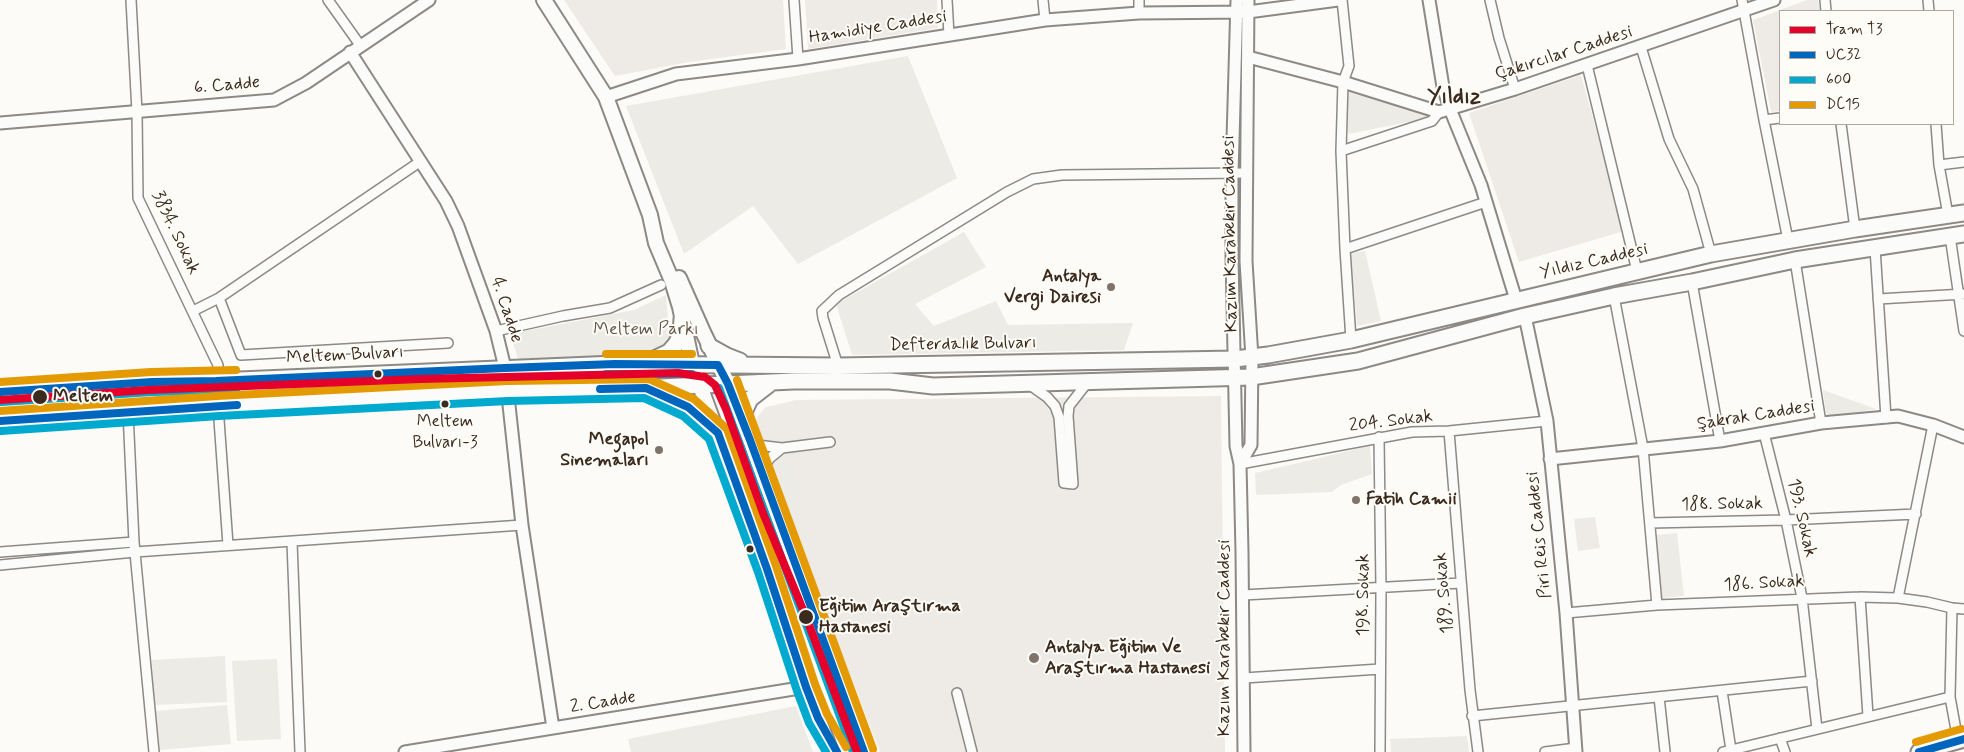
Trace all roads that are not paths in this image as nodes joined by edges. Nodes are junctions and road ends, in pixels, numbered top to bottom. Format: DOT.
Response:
graph roads {
  1 [pos="131,0"];
  2 [pos="328,0"];
  3 [pos="429,0"];
  4 [pos="544,0"];
  5 [pos="794,0"];
  6 [pos="947,0"];
  7 [pos="1043,0"];
  8 [pos="1139,0"];
  9 [pos="1237,0"];
  10 [pos="1248,0"];
  11 [pos="1338,0"];
  12 [pos="1342,0"];
  13 [pos="1429,0"];
  14 [pos="1490,0"];
  15 [pos="1774,0"];
  16 [pos="1743,5"];
  17 [pos="1242,12"];
  18 [pos="1139,13"];
  19 [pos="1045,20"];
  20 [pos="949,35"];
  21 [pos="1641,47"];
  22 [pos="355,49"];
  23 [pos="1248,57"];
  24 [pos="798,59"];
  25 [pos="1587,65"];
  26 [pos="1343,82"];
  27 [pos="1515,89"];
  28 [pos="606,97"];
  29 [pos="1445,110"];
  30 [pos="137,112"];
  31 [pos="1779,118"];
  32 [pos="1764,120"];
  33 [pos="0,123"];
  34 [pos="1841,125"];
  35 [pos="1936,125"];
  36 [pos="1341,151"];
  37 [pos="421,161"];
  38 [pos="1964,162"];
  39 [pos="1939,165"];
  40 [pos="1245,172"];
  41 [pos="1232,174"];
  42 [pos="1486,202"];
  43 [pos="1964,213"];
  44 [pos="650,215"];
  45 [pos="1948,215"];
  46 [pos="1855,229"];
  47 [pos="1957,235"];
  48 [pos="1788,240"];
  49 [pos="1874,248"];
  50 [pos="1345,249"];
  51 [pos="1711,254"];
  52 [pos="1795,260"];
  53 [pos="1637,271"];
  54 [pos="1692,282"];
  55 [pos="661,285"];
  56 [pos="1961,294"];
  57 [pos="1614,296"];
  58 [pos="219,298"];
  59 [pos="1878,299"];
  60 [pos="1516,300"];
  61 [pos="193,311"];
  62 [pos="1525,316"];
  63 [pos="682,319"];
  64 [pos="496,331"];
  65 [pos="1964,331"];
  66 [pos="1351,340"];
  67 [pos="448,343"];
  68 [pos="709,346"];
  69 [pos="1252,358"];
  70 [pos="1235,359"];
  71 [pos="643,364"];
  72 [pos="692,364"];
  73 [pos="718,364"];
  74 [pos="761,365"];
  75 [pos="838,366"];
  76 [pos="505,368"];
  77 [pos="1235,377"];
  78 [pos="1251,378"];
  79 [pos="216,381"];
  80 [pos="772,382"];
  81 [pos="1028,383"];
  82 [pos="1087,383"];
  83 [pos="728,384"];
  84 [pos="701,385"];
  85 [pos="646,388"];
  86 [pos="508,391"];
  87 [pos="0,392"];
  88 [pos="218,406"];
  89 [pos="128,412"];
  90 [pos="1886,418"];
  91 [pos="0,421"];
  92 [pos="1546,421"];
  93 [pos="1821,423"];
  94 [pos="744,424"];
  95 [pos="1932,425"];
  96 [pos="1449,431"];
  97 [pos="718,433"];
  98 [pos="1764,433"];
  99 [pos="1379,437"];
  100 [pos="1964,437"];
  101 [pos="750,440"];
  102 [pos="1720,441"];
  103 [pos="830,442"];
  104 [pos="782,448"];
  105 [pos="1643,448"];
  106 [pos="1550,460"];
  107 [pos="1240,464"];
  108 [pos="762,474"];
  109 [pos="1916,514"];
  110 [pos="1786,520"];
  111 [pos="1650,523"];
  112 [pos="522,525"];
  113 [pos="134,542"];
  114 [pos="292,542"];
  115 [pos="228,545"];
  116 [pos="0,552"];
  117 [pos="135,552"];
  118 [pos="0,565"];
  119 [pos="1461,583"];
  120 [pos="1382,589"];
  121 [pos="1243,596"];
  122 [pos="1860,597"];
  123 [pos="1802,598"];
  124 [pos="1898,598"];
  125 [pos="1657,605"];
  126 [pos="1952,608"];
  127 [pos="1964,609"];
  128 [pos="1566,613"];
  129 [pos="1380,669"];
  130 [pos="1244,678"];
  131 [pos="1812,681"];
  132 [pos="806,687"];
  133 [pos="1722,690"];
  134 [pos="957,693"];
  135 [pos="1659,697"];
  136 [pos="1950,697"];
  137 [pos="1573,707"];
  138 [pos="1472,716"];
  139 [pos="1868,716"];
  140 [pos="818,718"];
  141 [pos="553,728"];
  142 [pos="1817,729"];
  143 [pos="1780,738"];
  144 [pos="1961,740"];
  145 [pos="1576,750"];
  146 [pos="1727,751"];
  147 [pos="154,752"];
  148 [pos="300,752"];
  149 [pos="405,752"];
  150 [pos="831,752"];
  151 [pos="837,752"];
  152 [pos="864,752"];
  153 [pos="972,752"];
  154 [pos="1244,752"];
  155 [pos="1380,752"];
  156 [pos="1478,752"];
  157 [pos="1545,752"];
  158 [pos="1665,752"];
  159 [pos="1784,752"];
  160 [pos="1919,752"];
  1 -- 30 [label="street, 3834. Sokak"];
  2 -- 22 [label="street"];
  3 -- 22 [label="street, 6. Cadde"];
  4 -- 28 [label="main road"];
  5 -- 24 [label="street"];
  6 -- 20 [label="street"];
  7 -- 19 [label="street"];
  8 -- 18 [label="street"];
  9 -- 17 [label="street, Kazım Karabekir Caddesi"];
  10 -- 17 [label="street, Kazım Karabekir Caddesi"];
  11 -- 17 [label="street, Hamidiye Caddesi"];
  12 -- 26 [label="street"];
  13 -- 29 [label="street"];
  14 -- 27 [label="street"];
  15 -- 16 [label="street, Çakırcılar Caddesi"];
  16 -- 21 [label="street, Çakırcılar Caddesi"];
  16 -- 32 [label="street"];
  17 -- 18 [label="street, Hamidiye Caddesi"];
  17 -- 23 [label="street, Kazım Karabekir Caddesi"];
  17 -- 41 [label="street, Kazım Karabekir Caddesi"];
  18 -- 19 [label="street, Hamidiye Caddesi"];
  19 -- 20 [label="street, Hamidiye Caddesi"];
  20 -- 24 [label="street, Hamidiye Caddesi"];
  21 -- 25 [label="street, Çakırcılar Caddesi"];
  21 -- 51 [label="street"];
  22 -- 30 [label="street, 6. Cadde"];
  22 -- 37 [label="street, 4. Cadde"];
  23 -- 26 [label="street"];
  23 -- 40 [label="street, Kazım Karabekir Caddesi"];
  24 -- 28 [label="street, Hamidiye Caddesi"];
  25 -- 27 [label="street, Çakırcılar Caddesi"];
  25 -- 53 [label="street"];
  26 -- 29 [label="street"];
  26 -- 36 [label="street"];
  27 -- 29 [label="street, Çakırcılar Caddesi"];
  28 -- 44 [label="main road"];
  29 -- 36 [label="street"];
  29 -- 42 [label="street"];
  30 -- 33 [label="street, 6. Cadde"];
  30 -- 61 [label="street, 3834. Sokak"];
  31 -- 32 [label="street"];
  32 -- 48 [label="street"];
  34 -- 46 [label="street"];
  35 -- 39 [label="street"];
  36 -- 50 [label="street"];
  37 -- 58 [label="street"];
  37 -- 64 [label="street, 4. Cadde"];
  38 -- 39 [label="street"];
  39 -- 45 [label="street"];
  40 -- 41 [label="street"];
  40 -- 69 [label="street, Kazım Karabekir Caddesi"];
  41 -- 70 [label="street, Kazım Karabekir Caddesi"];
  41 -- 75 [label="street"];
  42 -- 50 [label="street"];
  42 -- 60 [label="street"];
  43 -- 45 [label="main road, Yıldız Caddesi"];
  44 -- 63 [label="main road"];
  44 -- 68 [label="main road"];
  45 -- 46 [label="main road, Yıldız Caddesi"];
  46 -- 48 [label="main road, Yıldız Caddesi"];
  47 -- 49 [label="main road, Yıldız Caddesi"];
  47 -- 56 [label="street"];
  48 -- 51 [label="main road, Yıldız Caddesi"];
  49 -- 52 [label="main road, Yıldız Caddesi"];
  49 -- 59 [label="street"];
  50 -- 66 [label="street"];
  51 -- 53 [label="main road, Yıldız Caddesi"];
  52 -- 54 [label="main road, Yıldız Caddesi"];
  52 -- 93 [label="street"];
  53 -- 60 [label="main road, Yıldız Caddesi"];
  54 -- 57 [label="main road, Yıldız Caddesi"];
  54 -- 102 [label="street"];
  55 -- 64 [label="street"];
  56 -- 59 [label="street"];
  56 -- 65 [label="street"];
  57 -- 62 [label="main road, Yıldız Caddesi"];
  57 -- 105 [label="street"];
  58 -- 61 [label="street"];
  58 -- 67 [label="street"];
  59 -- 90 [label="street"];
  60 -- 66 [label="main road, Yıldız Caddesi"];
  61 -- 79 [label="street, 3834. Sokak"];
  62 -- 78 [label="main road, Yıldız Caddesi"];
  62 -- 92 [label="street, Piri Reis Caddesi"];
  63 -- 71 [label="main road"];
  63 -- 72 [label="main road"];
  64 -- 76 [label="street, 4. Cadde"];
  66 -- 69 [label="main road, Yıldız Caddesi"];
  68 -- 73 [label="main road"];
  68 -- 74 [label="main road"];
  69 -- 70 [label="main road, Yıldız Caddesi"];
  69 -- 78 [label="street, Kazım Karabekir Caddesi"];
  70 -- 75 [label="main road, Defterdalık Bulvarı"];
  70 -- 77 [label="street, Kazım Karabekir Caddesi"];
  71 -- 72 [label="main road, Meltem Bulvarı"];
  71 -- 76 [label="main road, Meltem Bulvarı"];
  72 -- 73 [label="main road, Defterdalık Bulvarı"];
  72 -- 84 [label="main road"];
  73 -- 74 [label="main road, Defterdalık Bulvarı"];
  73 -- 83 [label="main road"];
  74 -- 75 [label="main road, Defterdalık Bulvarı"];
  76 -- 79 [label="main road, Meltem Bulvarı"];
  76 -- 86 [label="street, 4. Cadde"];
  77 -- 78 [label="main road, Yıldız Caddesi"];
  77 -- 82 [label="main road, Defterdalık Bulvarı"];
  77 -- 107 [label="street, Kazım Karabekir Caddesi"];
  78 -- 107 [label="street, Kazım Karabekir Caddesi"];
  79 -- 87 [label="main road, Meltem Bulvarı"];
  80 -- 81 [label="main road, Defterdalık Bulvarı"];
  80 -- 83 [label="main road, Defterdalık Bulvarı"];
  80 -- 94 [label="main road"];
  81 -- 82 [label="main road, Defterdalık Bulvarı"];
  81 -- 82 [label="street"];
  83 -- 84 [label="main road"];
  83 -- 94 [label="main road"];
  84 -- 85 [label="main road"];
  84 -- 97 [label="main road"];
  85 -- 86 [label="main road"];
  85 -- 97 [label="main road"];
  86 -- 88 [label="main road"];
  86 -- 112 [label="street, 4. Cadde"];
  88 -- 89 [label="main road"];
  88 -- 115 [label="street"];
  89 -- 91 [label="main road"];
  89 -- 113 [label="street"];
  90 -- 93 [label="street, Şakrak Caddesi"];
  90 -- 95 [label="street, Şakrak Caddesi"];
  92 -- 96 [label="street, 204. Sokak"];
  92 -- 106 [label="street, Piri Reis Caddesi"];
  93 -- 98 [label="street, Şakrak Caddesi"];
  94 -- 101 [label="main road"];
  95 -- 100 [label="street, Şakrak Caddesi"];
  95 -- 109 [label="street"];
  96 -- 99 [label="street, 204. Sokak"];
  96 -- 119 [label="street, 189. Sokak"];
  97 -- 132 [label="main road"];
  98 -- 102 [label="street, Şakrak Caddesi"];
  98 -- 110 [label="street, 193. Sokak"];
  99 -- 107 [label="street, 204. Sokak"];
  99 -- 120 [label="street, 198. Sokak"];
  101 -- 104 [label="street"];
  101 -- 108 [label="main road"];
  102 -- 105 [label="street, Şakrak Caddesi"];
  103 -- 104 [label="street"];
  104 -- 108 [label="street"];
  105 -- 106 [label="street, Şakrak Caddesi"];
  105 -- 111 [label="street"];
  106 -- 128 [label="street, Piri Reis Caddesi"];
  107 -- 121 [label="street, Kazım Karabekir Caddesi"];
  108 -- 152 [label="main road"];
  109 -- 110 [label="street, 188. Sokak"];
  109 -- 124 [label="street"];
  110 -- 111 [label="street, 188. Sokak"];
  110 -- 123 [label="street, 193. Sokak"];
  111 -- 125 [label="street"];
  112 -- 114 [label="street"];
  112 -- 141 [label="street, 4. Cadde"];
  113 -- 116 [label="street"];
  113 -- 117 [label="street"];
  114 -- 115 [label="street"];
  114 -- 148 [label="street"];
  115 -- 117 [label="street"];
  117 -- 118 [label="street"];
  117 -- 147 [label="street"];
  119 -- 120 [label="street"];
  119 -- 138 [label="street, 189. Sokak"];
  120 -- 121 [label="street"];
  120 -- 129 [label="street, 198. Sokak"];
  121 -- 130 [label="street, Kazım Karabekir Caddesi"];
  122 -- 123 [label="street, 186. Sokak"];
  122 -- 124 [label="street, 186. Sokak"];
  122 -- 139 [label="street"];
  123 -- 125 [label="street, 186. Sokak"];
  123 -- 131 [label="street, 193. Sokak"];
  124 -- 126 [label="street, 186. Sokak"];
  125 -- 128 [label="street, 186. Sokak"];
  126 -- 127 [label="street, 186. Sokak"];
  126 -- 136 [label="street"];
  128 -- 137 [label="street, Piri Reis Caddesi"];
  129 -- 130 [label="street"];
  129 -- 155 [label="street, 198. Sokak"];
  130 -- 154 [label="street, Kazım Karabekir Caddesi"];
  131 -- 133 [label="street"];
  131 -- 142 [label="street, 193. Sokak"];
  132 -- 140 [label="main road"];
  132 -- 141 [label="street, 2. Cadde"];
  133 -- 135 [label="street"];
  133 -- 146 [label="street"];
  134 -- 153 [label="street"];
  135 -- 137 [label="street"];
  135 -- 158 [label="street"];
  136 -- 139 [label="street"];
  136 -- 144 [label="street"];
  137 -- 138 [label="street"];
  137 -- 145 [label="street, Piri Reis Caddesi"];
  138 -- 156 [label="street, 189. Sokak"];
  139 -- 142 [label="street"];
  140 -- 150 [label="main road"];
  140 -- 151 [label="main road"];
  141 -- 149 [label="street, 2. Cadde"];
  142 -- 143 [label="street"];
  143 -- 146 [label="street"];
  143 -- 159 [label="street"];
  144 -- 160 [label="main road"];
  145 -- 157 [label="street"];
}
